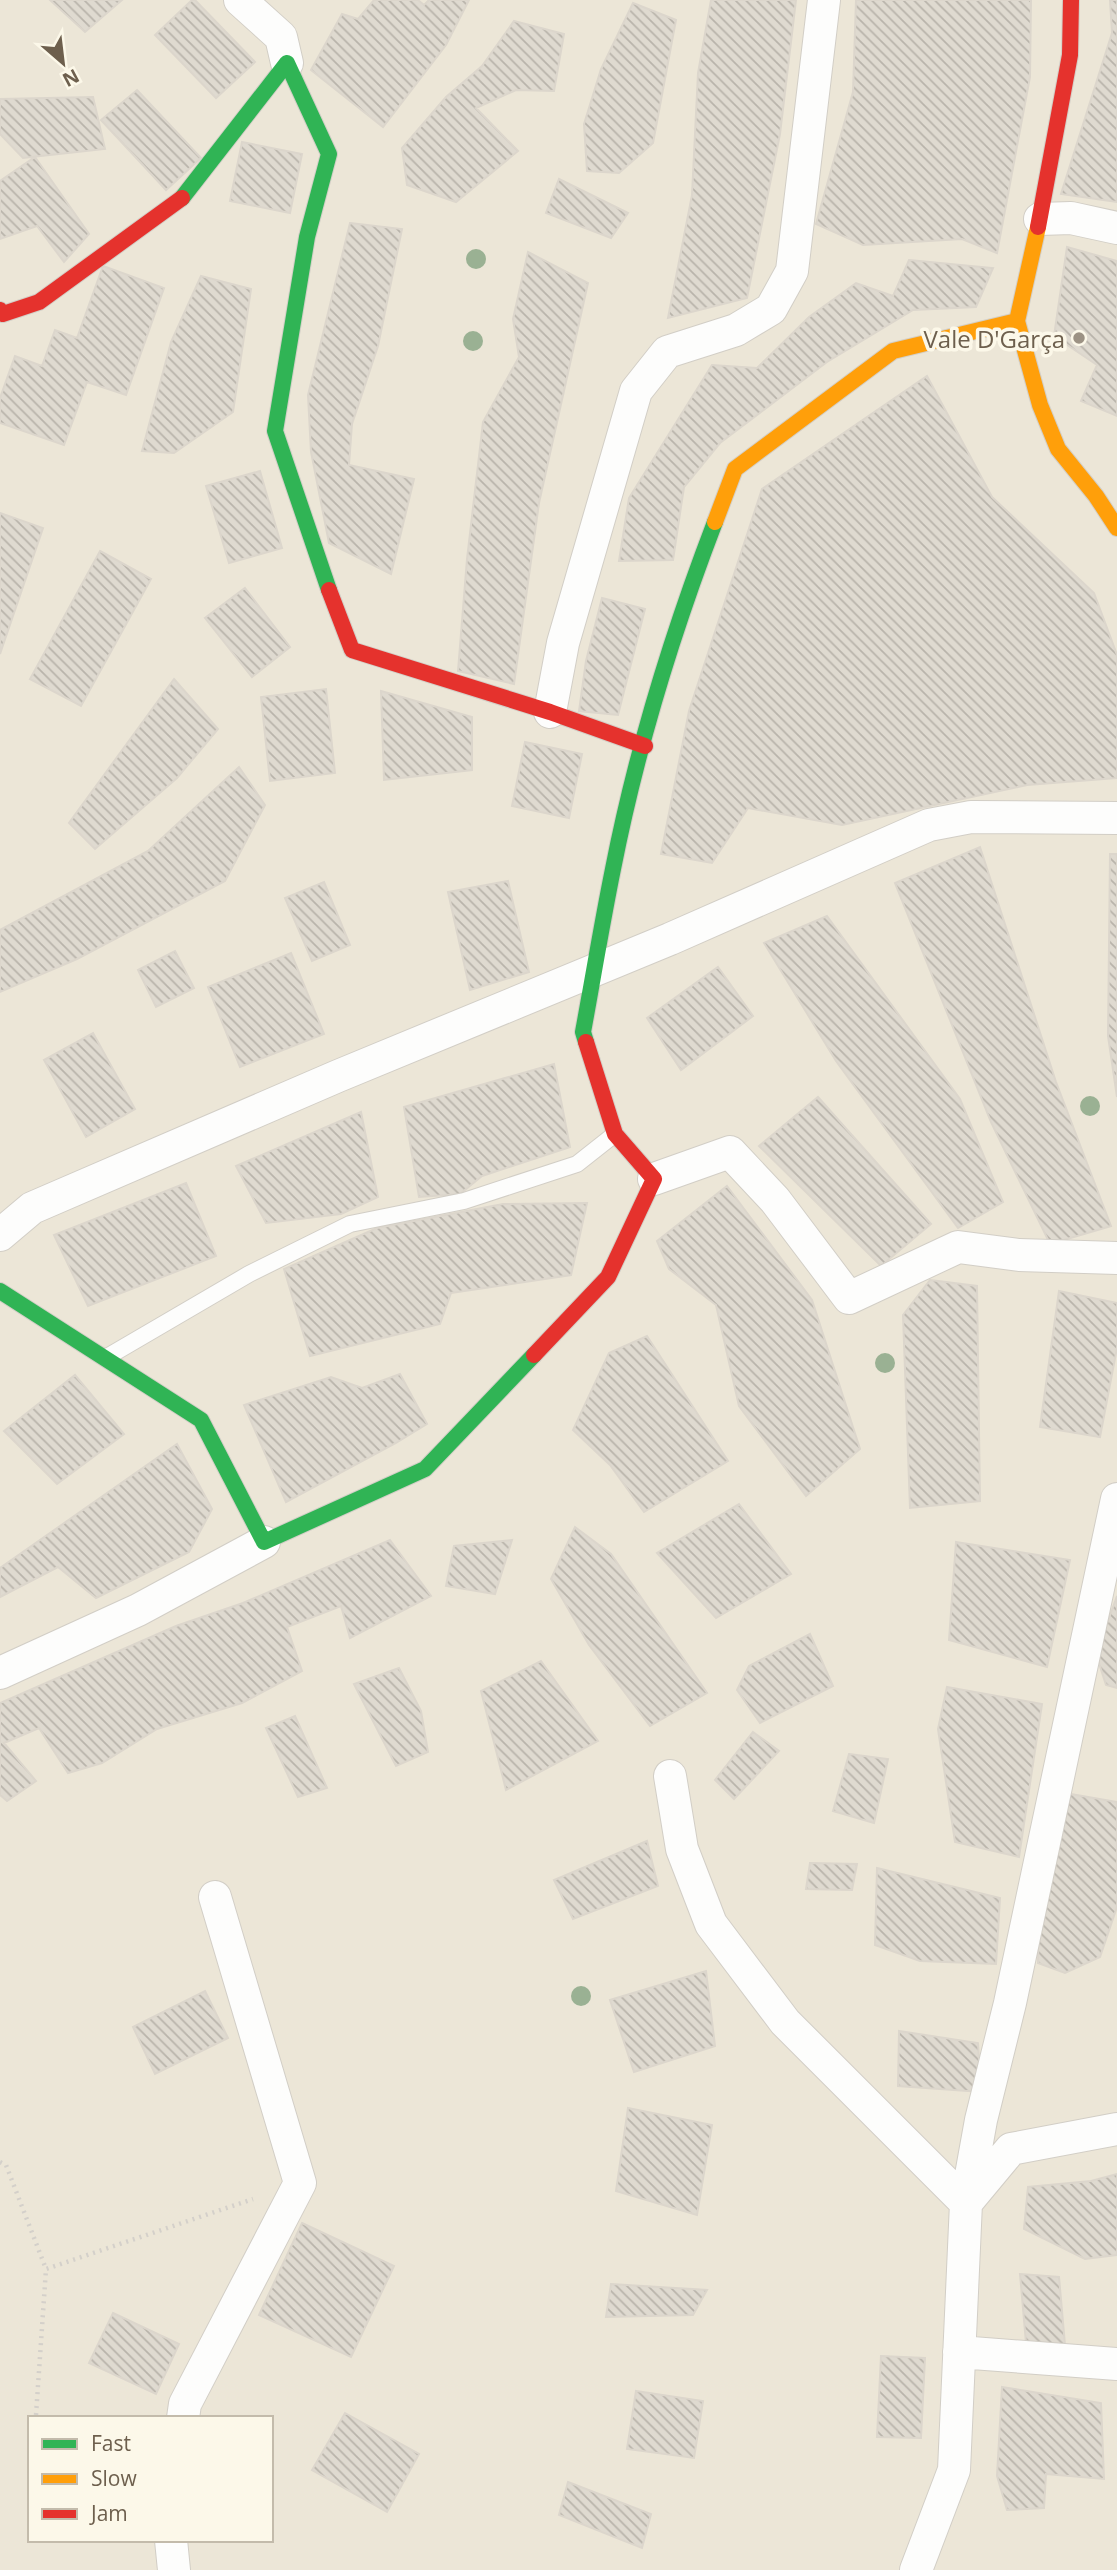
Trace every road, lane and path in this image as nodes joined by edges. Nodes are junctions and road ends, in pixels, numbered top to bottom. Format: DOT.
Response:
graph roads {
  1 [pos="240,0"];
  2 [pos="824,0"];
  3 [pos="1071,0"];
  4 [pos="287,63"];
  5 [pos="1040,219"];
  6 [pos="1117,228"];
  7 [pos="0,310"];
  8 [pos="1017,321"];
  9 [pos="1096,496"];
  10 [pos="1117,508"];
  11 [pos="1117,528"];
  12 [pos="550,712"];
  13 [pos="645,746"];
  14 [pos="1117,818"];
  15 [pos="594,970"];
  16 [pos="615,1134"];
  17 [pos="654,1179"];
  18 [pos="0,1235"];
  19 [pos="1117,1258"];
  20 [pos="0,1291"];
  21 [pos="105,1358"];
  22 [pos="1117,1499"];
  23 [pos="264,1542"];
  24 [pos="0,1673"];
  25 [pos="670,1776"];
  26 [pos="215,1897"];
  27 [pos="1117,2129"];
  28 [pos="0,2162"];
  29 [pos="300,2183"];
  30 [pos="966,2203"];
  31 [pos="46,2269"];
  32 [pos="959,2352"];
  33 [pos="1117,2364"];
  34 [pos="36,2415"];
  35 [pos="183,2416"];
  36 [pos="171,2542"];
  37 [pos="174,2570"];
  38 [pos="916,2570"];
  1 -- 4 [label="street"];
  2 -- 12 [label="street"];
  3 -- 5 [label="street"];
  4 -- 7 [label="street"];
  4 -- 12 [label="street"];
  5 -- 6 [label="street"];
  5 -- 8 [label="street"];
  8 -- 9 [label="street"];
  8 -- 13 [label="street"];
  9 -- 10 [label="street"];
  9 -- 11 [label="street"];
  12 -- 13 [label="street"];
  13 -- 15 [label="street"];
  14 -- 15 [label="street"];
  15 -- 16 [label="street"];
  15 -- 18 [label="street"];
  16 -- 17 [label="street"];
  16 -- 21 [label="lane"];
  17 -- 19 [label="street"];
  17 -- 23 [label="street"];
  20 -- 21 [label="street"];
  21 -- 23 [label="street"];
  22 -- 30 [label="street"];
  23 -- 24 [label="street"];
  25 -- 30 [label="street"];
  26 -- 29 [label="street"];
  27 -- 30 [label="street"];
  28 -- 31 [label="path"];
  29 -- 31 [label="path"];
  29 -- 35 [label="street"];
  30 -- 32 [label="street"];
  31 -- 34 [label="path"];
  32 -- 33 [label="street"];
  32 -- 38 [label="street"];
  36 -- 37 [label="street"];
}
